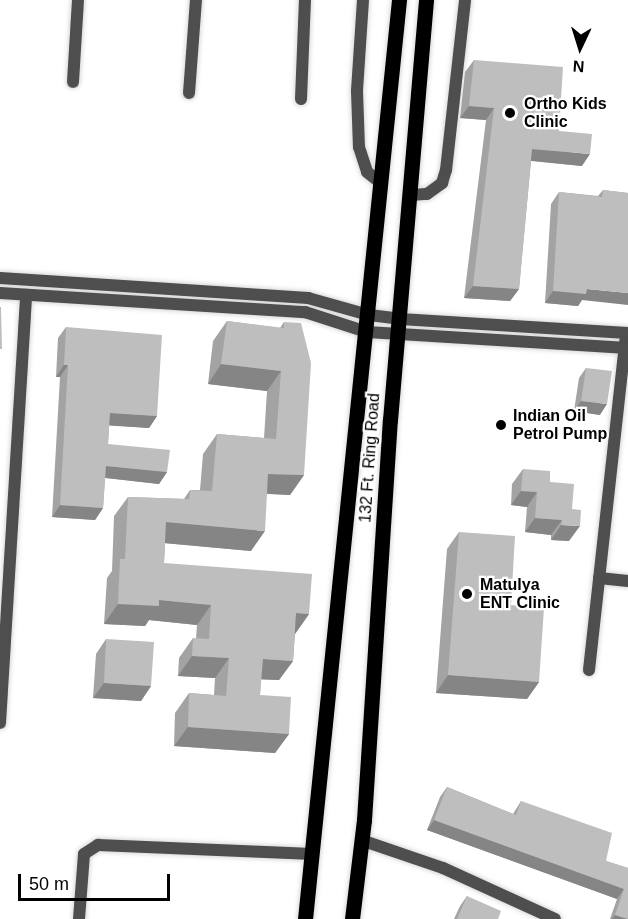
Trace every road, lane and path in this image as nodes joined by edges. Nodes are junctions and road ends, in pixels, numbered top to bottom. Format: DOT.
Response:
graph roads {
  1 [pos="78,0"];
  2 [pos="196,0"];
  3 [pos="305,0"];
  4 [pos="363,0"];
  5 [pos="399,0"];
  6 [pos="426,0"];
  7 [pos="465,0"];
  8 [pos="73,82"];
  9 [pos="189,93"];
  10 [pos="301,99"];
  11 [pos="382,184"];
  12 [pos="411,195"];
  13 [pos="0,278"];
  14 [pos="0,293"];
  15 [pos="26,295"];
  16 [pos="369,315"];
  17 [pos="400,327"];
  18 [pos="367,332"];
  19 [pos="627,333"];
  20 [pos="627,348"];
  21 [pos="5,539"];
  22 [pos="599,578"];
  23 [pos="628,581"];
  24 [pos="588,670"];
  25 [pos="0,723"];
  26 [pos="361,840"];
  27 [pos="313,854"];
  28 [pos="306,914"];
  29 [pos="79,919"];
  30 [pos="352,919"];
  31 [pos="555,919"];
  1 -- 8 [label="street"];
  2 -- 9 [label="street"];
  3 -- 10 [label="street"];
  4 -- 11 [label="street"];
  5 -- 11 [label="main road, 132 Ft. Ring Road"];
  6 -- 12 [label="main road, 132 Ft. Ring Road"];
  7 -- 12 [label="street"];
  11 -- 16 [label="main road, 132 Ft. Ring Road"];
  12 -- 17 [label="main road, 132 Ft. Ring Road"];
  13 -- 16 [label="street"];
  14 -- 15 [label="street"];
  15 -- 18 [label="street"];
  15 -- 21 [label="street"];
  16 -- 17 [label="street"];
  16 -- 18 [label="main road, 132 Ft. Ring Road"];
  17 -- 18 [label="street"];
  17 -- 19 [label="street"];
  17 -- 20 [label="street"];
  17 -- 26 [label="main road, 132 Ft. Ring Road"];
  18 -- 27 [label="main road, 132 Ft. Ring Road"];
  19 -- 20 [label="street"];
  20 -- 22 [label="street"];
  21 -- 25 [label="street"];
  22 -- 23 [label="street"];
  22 -- 24 [label="street"];
  26 -- 30 [label="main road, 132 Ft. Ring Road"];
  26 -- 31 [label="street"];
  27 -- 28 [label="main road, 132 Ft. Ring Road"];
  27 -- 29 [label="street"];
}
